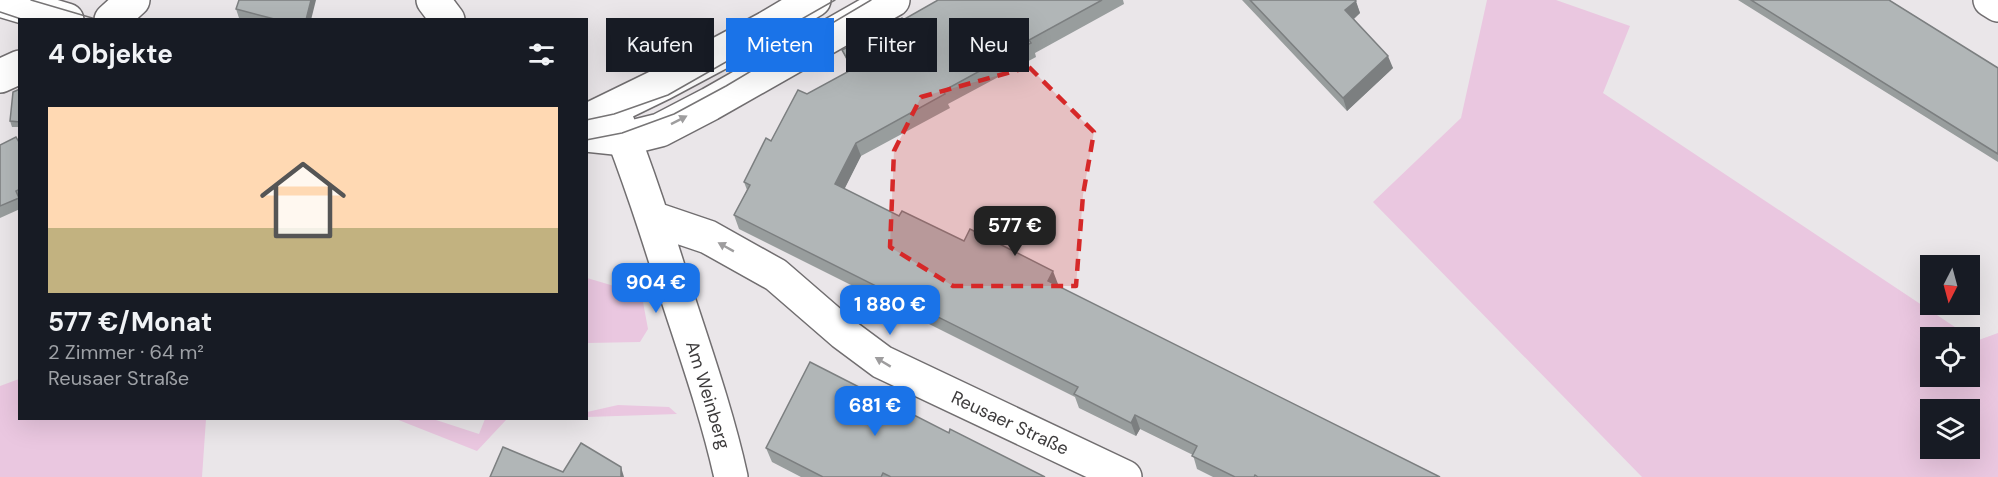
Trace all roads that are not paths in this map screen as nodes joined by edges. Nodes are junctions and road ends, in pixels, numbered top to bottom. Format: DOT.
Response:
graph roads {
  1 [pos="0,0"];
  2 [pos="133,0"];
  3 [pos="433,0"];
  4 [pos="814,0"];
  5 [pos="893,0"];
  6 [pos="1990,0"];
  7 [pos="1998,5"];
  8 [pos="63,18"];
  9 [pos="113,18"];
  10 [pos="446,18"];
  11 [pos="18,68"];
  12 [pos="0,76"];
  13 [pos="599,115"];
  14 [pos="588,135"];
  15 [pos="624,139"];
  16 [pos="652,218"];
  17 [pos="731,477"];
  18 [pos="1125,477"];
  1 -- 8 [label="street"];
  2 -- 9 [label="street"];
  3 -- 10 [label="street"];
  4 -- 13 [label="street"];
  15 -- 5 [label="street, one-way"];
  6 -- 7 [label="street"];
  11 -- 12 [label="street"];
  13 -- 15 [label="street, Am Weinberg"];
  14 -- 15 [label="street"];
  15 -- 16 [label="street, Am Weinberg"];
  16 -- 17 [label="street, Am Weinberg"];
  18 -- 16 [label="street, Reusaer Straße, one-way"];
}
